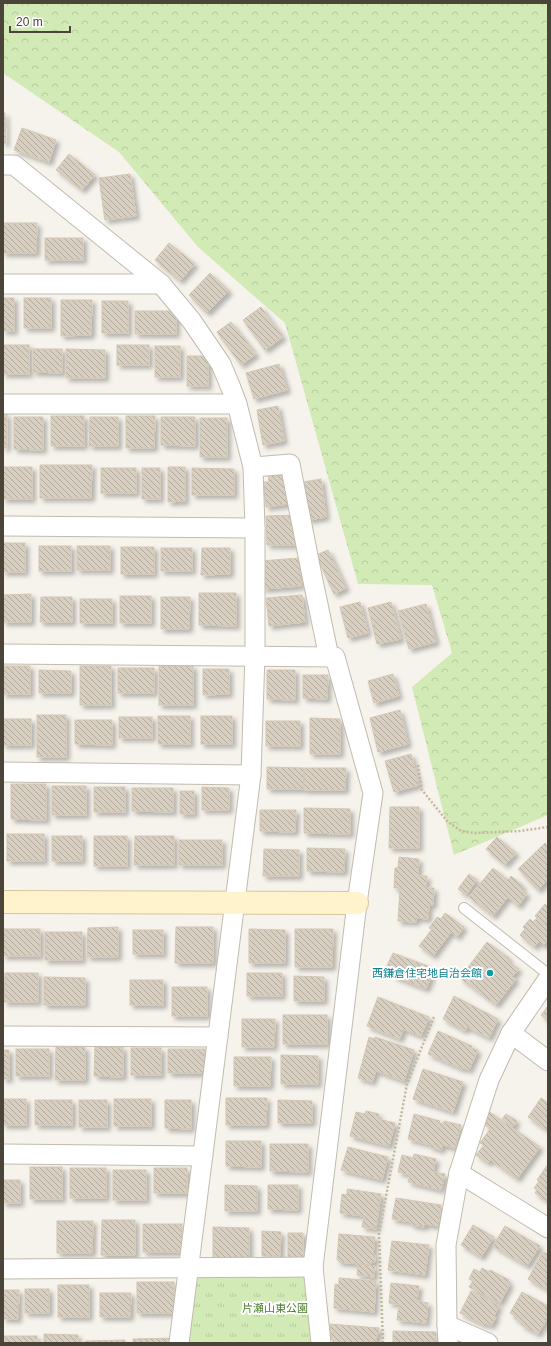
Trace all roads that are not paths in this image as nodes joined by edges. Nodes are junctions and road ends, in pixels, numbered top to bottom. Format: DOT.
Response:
graph roads {
  1 [pos="3,165"];
  2 [pos="3,284"];
  3 [pos="161,284"];
  4 [pos="3,404"];
  5 [pos="237,404"];
  6 [pos="253,467"];
  7 [pos="3,526"];
  8 [pos="255,528"];
  9 [pos="3,654"];
  10 [pos="255,655"];
  11 [pos="329,657"];
  12 [pos="3,772"];
  13 [pos="251,775"];
  14 [pos="3,902"];
  15 [pos="235,903"];
  16 [pos="357,903"];
  17 [pos="464,908"];
  18 [pos="548,974"];
  19 [pos="548,979"];
  20 [pos="511,1033"];
  21 [pos="3,1036"];
  22 [pos="218,1037"];
  23 [pos="548,1061"];
  24 [pos="3,1154"];
  25 [pos="203,1156"];
  26 [pos="459,1173"];
  27 [pos="548,1228"];
  28 [pos="313,1267"];
  29 [pos="188,1268"];
  30 [pos="3,1269"];
  31 [pos="448,1334"];
  32 [pos="179,1343"];
  33 [pos="321,1343"];
  34 [pos="488,1343"];
  1 -- 3 [label="street"];
  2 -- 3 [label="street"];
  3 -- 5 [label="street"];
  4 -- 5 [label="street"];
  5 -- 6 [label="street"];
  6 -- 8 [label="street"];
  6 -- 11 [label="street"];
  7 -- 8 [label="street"];
  8 -- 10 [label="street"];
  9 -- 10 [label="street"];
  10 -- 11 [label="street"];
  10 -- 13 [label="street"];
  11 -- 16 [label="street"];
  12 -- 13 [label="street"];
  13 -- 15 [label="street"];
  14 -- 15 [label="street"];
  15 -- 16 [label="street"];
  15 -- 22 [label="street"];
  16 -- 28 [label="street"];
  17 -- 18 [label="lane"];
  19 -- 20 [label="street"];
  20 -- 23 [label="street"];
  20 -- 26 [label="street"];
  21 -- 22 [label="street"];
  22 -- 25 [label="street"];
  24 -- 25 [label="street"];
  25 -- 29 [label="street"];
  26 -- 27 [label="street"];
  26 -- 31 [label="street"];
  28 -- 29 [label="street"];
  28 -- 33 [label="street"];
  29 -- 30 [label="street"];
  29 -- 32 [label="street"];
  31 -- 34 [label="street"];
}
